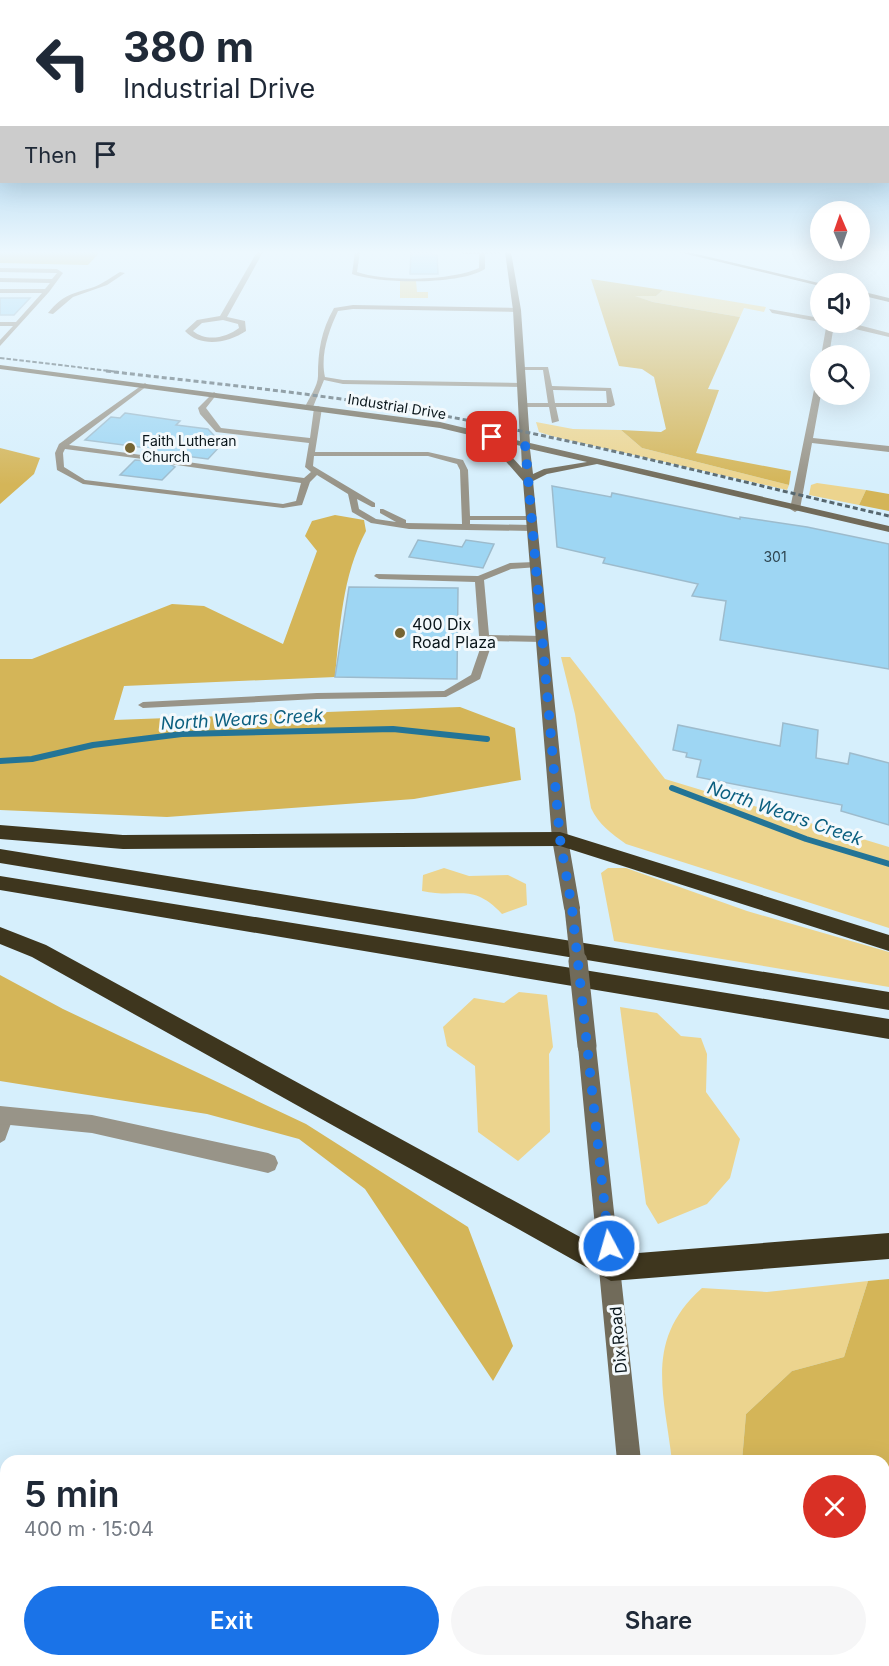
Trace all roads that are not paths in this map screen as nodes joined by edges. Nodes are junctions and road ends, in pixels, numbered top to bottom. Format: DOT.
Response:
graph roads {
  1 [pos="13,330"];
  2 [pos="190,330"];
  3 [pos="242,330"];
  4 [pos="328,330"];
  5 [pos="518,330"];
  6 [pos="870,330"];
  7 [pos="889,335"];
  8 [pos="0,344"];
  9 [pos="0,368"];
  10 [pos="520,368"];
  11 [pos="322,378"];
  12 [pos="522,385"];
  13 [pos="145,386"];
  14 [pos="551,388"];
  15 [pos="214,394"];
  16 [pos="523,405"];
  17 [pos="554,405"];
  18 [pos="816,405"];
  19 [pos="313,407"];
  20 [pos="555,421"];
  21 [pos="469,432"];
  22 [pos="810,440"];
  23 [pos="312,441"];
  24 [pos="525,444"];
  25 [pos="62,446"];
  26 [pos="889,449"];
  27 [pos="310,454"];
  28 [pos="163,460"];
  29 [pos="173,462"];
  30 [pos="601,462"];
  31 [pos="316,471"];
  32 [pos="528,480"];
  33 [pos="306,481"];
  34 [pos="352,494"];
  35 [pos="372,505"];
  36 [pos="795,509"];
  37 [pos="383,511"];
  38 [pos="466,522"];
  39 [pos="531,523"];
  40 [pos="409,526"];
  41 [pos="889,529"];
  42 [pos="535,565"];
  43 [pos="379,576"];
  44 [pos="479,579"];
  45 [pos="484,638"];
  46 [pos="542,639"];
  47 [pos="143,705"];
  48 [pos="0,832"];
  49 [pos="560,839"];
  50 [pos="0,856"];
  51 [pos="0,883"];
  52 [pos="0,935"];
  53 [pos="889,943"];
  54 [pos="889,1001"];
  55 [pos="889,1029"];
  56 [pos="3,1115"];
  57 [pos="0,1135"];
  58 [pos="268,1162"];
  59 [pos="889,1246"];
  60 [pos="611,1269"];
  61 [pos="628,1455"];
  1 -- 8 [label="lane"];
  2 -- 3 [label="street"];
  4 -- 11 [label="lane"];
  5 -- 10 [label="main road, Dix Road"];
  6 -- 7 [label="street"];
  9 -- 13 [label="main road, Industrial Drive"];
  10 -- 12 [label="main road, Dix Road"];
  10 -- 14 [label="lane"];
  11 -- 12 [label="lane"];
  11 -- 19 [label="lane"];
  12 -- 16 [label="main road, Dix Road"];
  13 -- 15 [label="main road, Industrial Drive"];
  13 -- 25 [label="lane"];
  14 -- 17 [label="lane"];
  14 -- 17 [label="lane"];
  15 -- 19 [label="main road, Industrial Drive"];
  15 -- 23 [label="lane"];
  16 -- 17 [label="lane"];
  16 -- 24 [label="main road, Dix Road"];
  17 -- 20 [label="lane"];
  18 -- 22 [label="street"];
  19 -- 21 [label="main road, Industrial Drive"];
  19 -- 23 [label="lane"];
  21 -- 24 [label="main road, Industrial Drive"];
  21 -- 32 [label="main road"];
  22 -- 26 [label="street"];
  22 -- 36 [label="street"];
  23 -- 27 [label="lane"];
  24 -- 30 [label="main road, Industrial Drive"];
  24 -- 32 [label="main road, Dix Road"];
  25 -- 28 [label="lane"];
  25 -- 33 [label="lane"];
  27 -- 31 [label="lane"];
  27 -- 38 [label="lane"];
  29 -- 33 [label="lane"];
  30 -- 32 [label="main road"];
  30 -- 36 [label="main road, Industrial Drive"];
  31 -- 33 [label="lane"];
  31 -- 34 [label="lane"];
  32 -- 39 [label="main road, Dix Road"];
  34 -- 35 [label="lane"];
  34 -- 40 [label="lane"];
  36 -- 41 [label="main road, Industrial Drive"];
  37 -- 40 [label="lane"];
  38 -- 39 [label="lane"];
  38 -- 40 [label="lane"];
  39 -- 42 [label="main road, Dix Road"];
  42 -- 44 [label="lane"];
  42 -- 46 [label="main road, Dix Road"];
  43 -- 44 [label="lane"];
  44 -- 45 [label="lane"];
  45 -- 46 [label="lane"];
  45 -- 47 [label="lane"];
  46 -- 49 [label="main road, Dix Road"];
  48 -- 49 [label="highway"];
  49 -- 53 [label="highway"];
  49 -- 60 [label="main road, Dix Road, bridge"];
  50 -- 54 [label="highway"];
  51 -- 55 [label="highway"];
  52 -- 60 [label="highway"];
  56 -- 57 [label="lane"];
  56 -- 58 [label="street"];
  59 -- 60 [label="highway"];
  60 -- 61 [label="main road, Dix Road"];
}
